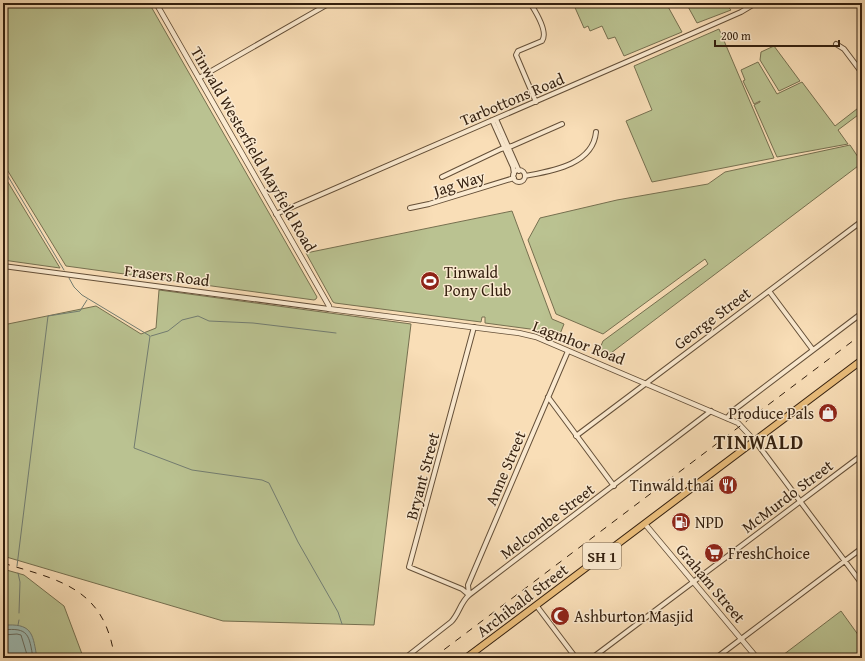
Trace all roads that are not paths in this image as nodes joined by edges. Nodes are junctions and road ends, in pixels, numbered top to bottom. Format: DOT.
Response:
graph roads {
  1 [pos="156,3"];
  2 [pos="330,3"];
  3 [pos="756,3"];
  4 [pos="532,6"];
  5 [pos="836,44"];
  6 [pos="862,73"];
  7 [pos="199,78"];
  8 [pos="536,102"];
  9 [pos="494,120"];
  10 [pos="562,124"];
  11 [pos="596,132"];
  12 [pos="507,148"];
  13 [pos="519,171"];
  14 [pos="514,176"];
  15 [pos="525,176"];
  16 [pos="442,177"];
  17 [pos="410,208"];
  18 [pos="276,214"];
  19 [pos="862,221"];
  20 [pos="3,266"];
  21 [pos="769,291"];
  22 [pos="329,308"];
  23 [pos="862,313"];
  24 [pos="474,328"];
  25 [pos="813,350"];
  26 [pos="568,351"];
  27 [pos="862,360"];
  28 [pos="647,383"];
  29 [pos="548,397"];
  30 [pos="711,411"];
  31 [pos="726,418"];
  32 [pos="576,436"];
  33 [pos="755,441"];
  34 [pos="862,455"];
  35 [pos="614,486"];
  36 [pos="800,501"];
  37 [pos="645,524"];
  38 [pos="862,548"];
  39 [pos="845,561"];
  40 [pos="693,582"];
  41 [pos="862,584"];
  42 [pos="469,595"];
  43 [pos="536,605"];
  44 [pos="742,639"];
  45 [pos="405,658"];
  46 [pos="466,658"];
  47 [pos="576,658"];
  48 [pos="592,658"];
  49 [pos="716,658"];
  50 [pos="757,658"];
  1 -- 7 [label="street, Tinwald Westerfield Mayfield Road"];
  2 -- 7 [label="street"];
  3 -- 8 [label="street, Tarbottons Road"];
  4 -- 8 [label="street"];
  5 -- 6 [label="street"];
  7 -- 18 [label="street, Tinwald Westerfield Mayfield Road"];
  8 -- 9 [label="street, Tarbottons Road"];
  9 -- 12 [label="street"];
  9 -- 18 [label="street, Tarbottons Road"];
  10 -- 12 [label="street"];
  11 -- 15 [label="street"];
  12 -- 13 [label="street"];
  12 -- 14 [label="street"];
  12 -- 16 [label="street"];
  13 -- 14 [label="street"];
  13 -- 15 [label="street"];
  14 -- 15 [label="street"];
  14 -- 17 [label="street, Jag Way"];
  18 -- 22 [label="street, Tinwald Westerfield Mayfield Road"];
  19 -- 21 [label="street, George Street"];
  20 -- 22 [label="street, Frasers Road"];
  21 -- 25 [label="street"];
  21 -- 28 [label="street, George Street"];
  22 -- 24 [label="street, Lagmhor Road"];
  23 -- 25 [label="street"];
  24 -- 26 [label="street, Lagmhor Road"];
  24 -- 42 [label="street, Bryant Street"];
  25 -- 31 [label="street"];
  26 -- 28 [label="street, Lagmhor Road"];
  26 -- 29 [label="street, Anne Street"];
  27 -- 33 [label="highway, Archibald Street / SH 1"];
  28 -- 30 [label="street, Lagmhor Road"];
  28 -- 32 [label="street, George Street"];
  29 -- 32 [label="street"];
  29 -- 42 [label="street, Anne Street"];
  30 -- 31 [label="street, Lagmhor Road"];
  30 -- 35 [label="street, Melcombe Street"];
  31 -- 33 [label="street, Lagmhor Road"];
  32 -- 35 [label="street"];
  33 -- 36 [label="street"];
  33 -- 37 [label="highway, Archibald Street / SH 1"];
  34 -- 36 [label="street, McMurdo Street"];
  35 -- 42 [label="street, Melcombe Street"];
  36 -- 39 [label="street"];
  36 -- 40 [label="street, McMurdo Street"];
  37 -- 40 [label="street, Graham Street"];
  37 -- 43 [label="highway, Archibald Street / SH 1"];
  38 -- 39 [label="street"];
  39 -- 41 [label="street"];
  39 -- 44 [label="street"];
  40 -- 44 [label="street, Graham Street"];
  40 -- 48 [label="street, McMurdo Street"];
  42 -- 45 [label="street, Melcombe Street"];
  43 -- 46 [label="highway, Archibald Street / SH 1"];
  43 -- 47 [label="street"];
  44 -- 49 [label="street"];
  44 -- 50 [label="street, Graham Street"];
}
